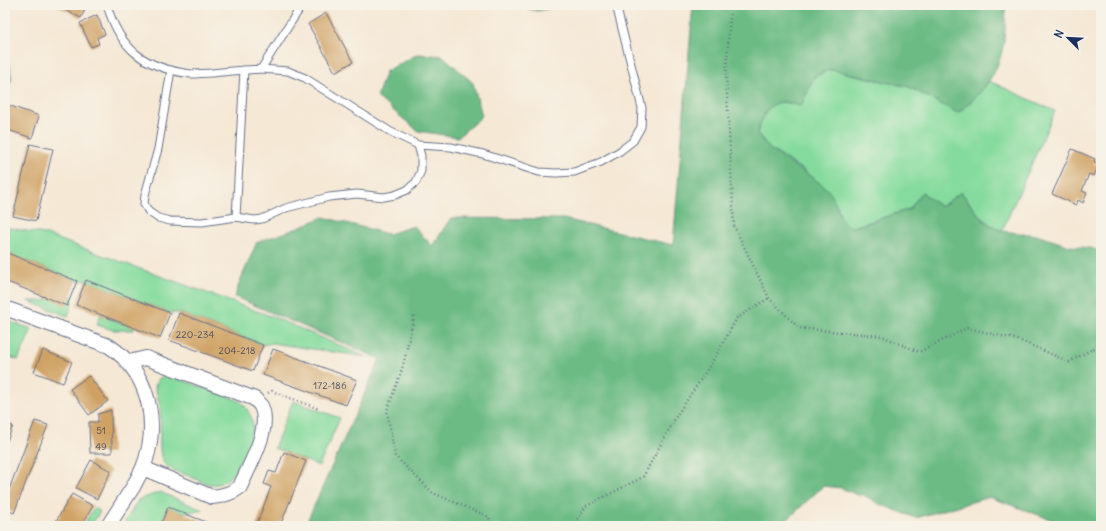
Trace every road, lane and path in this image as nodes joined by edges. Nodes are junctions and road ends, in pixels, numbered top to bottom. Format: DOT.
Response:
graph roads {
  1 [pos="107,5"];
  2 [pos="302,5"];
  3 [pos="616,5"];
  4 [pos="730,14"];
  5 [pos="261,69"];
  6 [pos="172,70"];
  7 [pos="244,70"];
  8 [pos="418,145"];
  9 [pos="236,217"];
  10 [pos="769,298"];
  11 [pos="5,308"];
  12 [pos="414,316"];
  13 [pos="1101,331"];
  14 [pos="1098,346"];
  15 [pos="1101,350"];
  16 [pos="129,362"];
  17 [pos="255,399"];
  18 [pos="319,409"];
  19 [pos="143,468"];
  20 [pos="108,526"];
  21 [pos="491,526"];
  22 [pos="573,526"];
  1 -- 6 [label="lane"];
  2 -- 5 [label="lane"];
  3 -- 8 [label="lane"];
  4 -- 10 [label="path"];
  5 -- 7 [label="lane"];
  5 -- 8 [label="lane"];
  6 -- 7 [label="lane"];
  6 -- 9 [label="lane"];
  7 -- 9 [label="lane"];
  8 -- 9 [label="lane"];
  10 -- 14 [label="path"];
  10 -- 22 [label="path"];
  11 -- 16 [label="street"];
  12 -- 21 [label="path"];
  13 -- 14 [label="path"];
  14 -- 15 [label="path"];
  16 -- 17 [label="street"];
  16 -- 19 [label="street"];
  17 -- 18 [label="path"];
  17 -- 19 [label="street"];
  19 -- 20 [label="street"];
}
